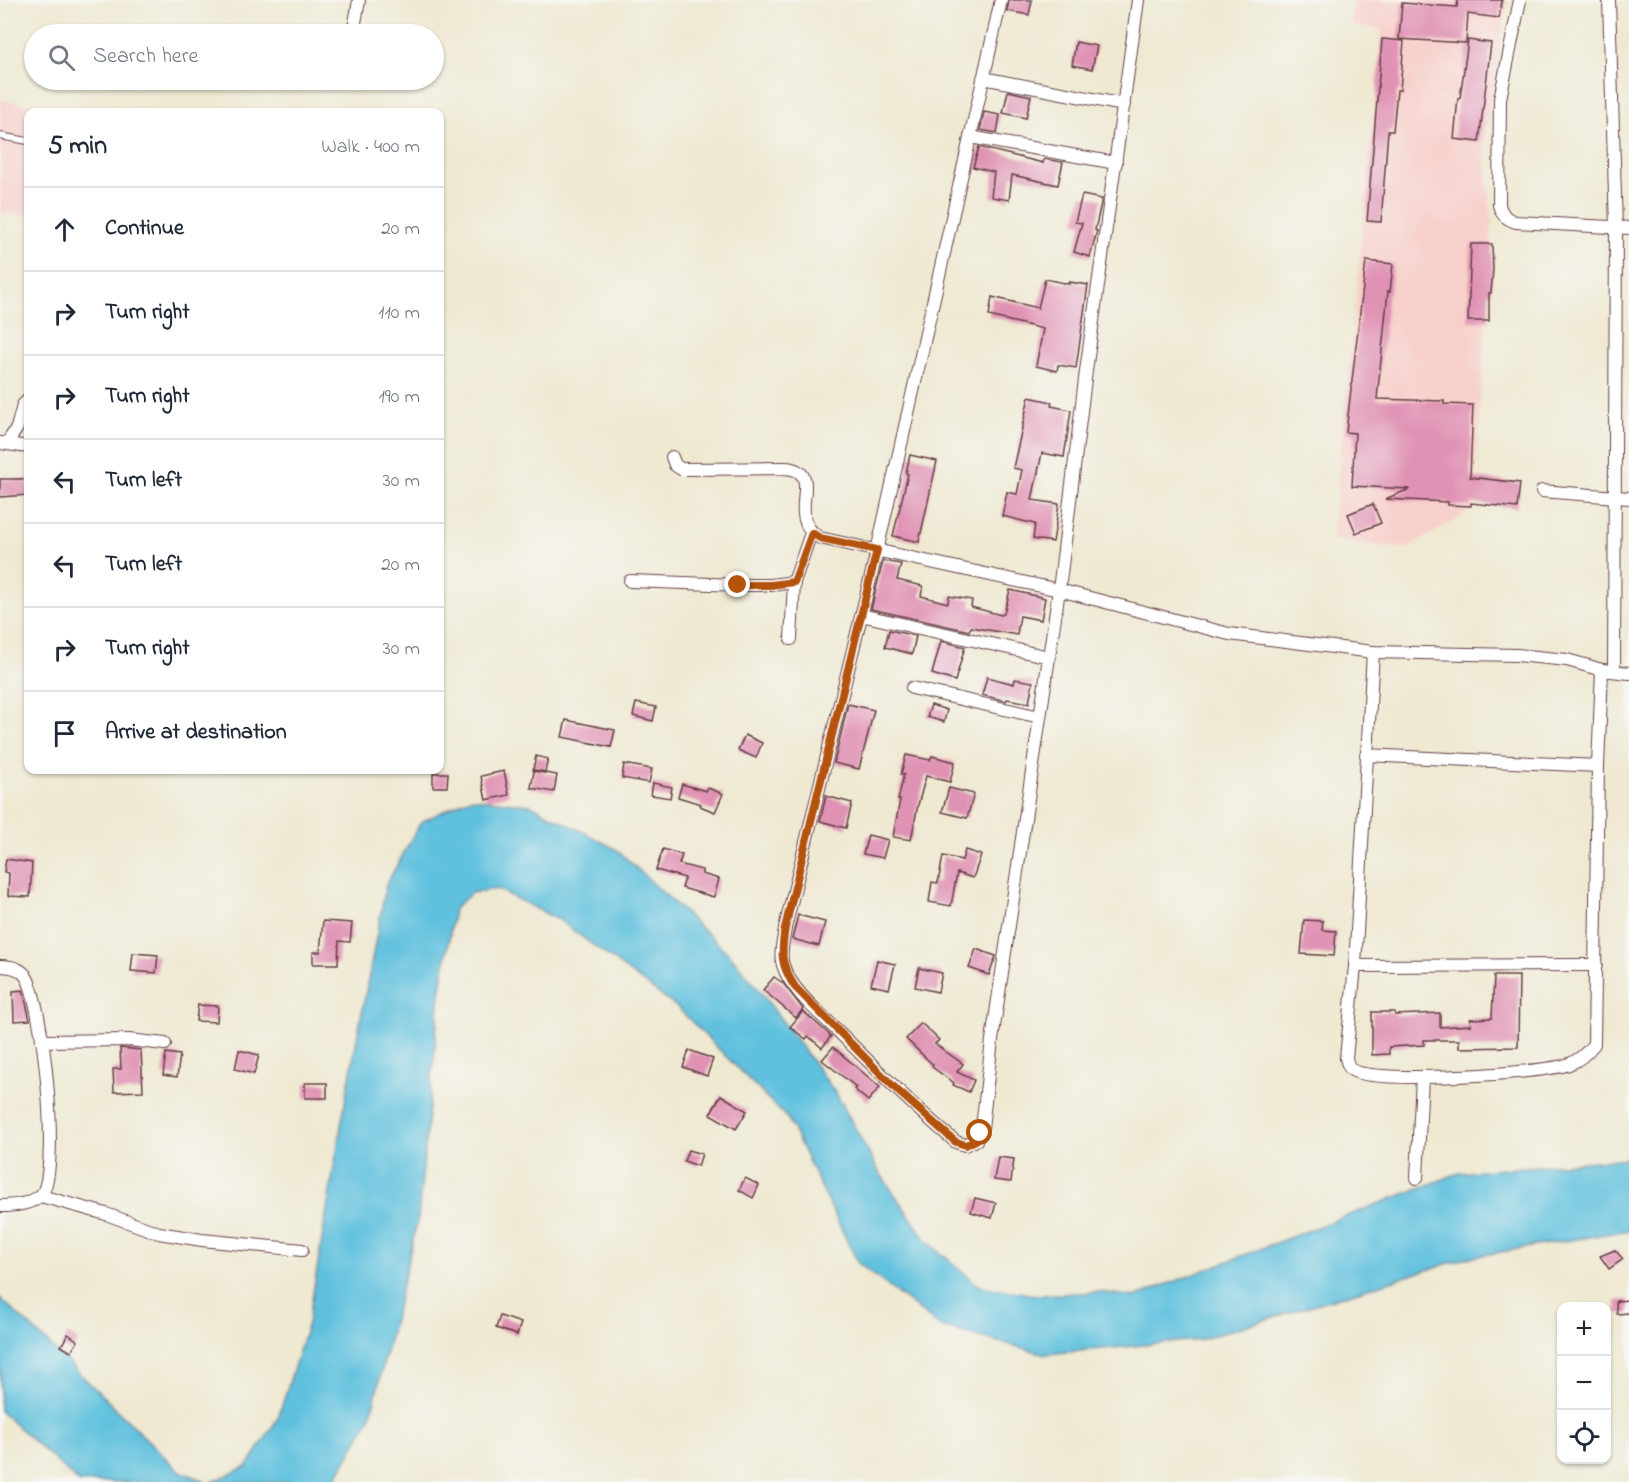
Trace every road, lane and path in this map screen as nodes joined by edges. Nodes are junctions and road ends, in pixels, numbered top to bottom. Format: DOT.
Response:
graph roads {
  1 [pos="359,0"];
  2 [pos="1001,0"];
  3 [pos="1138,0"];
  4 [pos="1520,0"];
  5 [pos="1609,0"];
  6 [pos="355,24"];
  7 [pos="983,78"];
  8 [pos="1124,105"];
  9 [pos="0,136"];
  10 [pos="970,137"];
  11 [pos="24,140"];
  12 [pos="1116,163"];
  13 [pos="1616,228"];
  14 [pos="1629,228"];
  15 [pos="24,404"];
  16 [pos="4,443"];
  17 [pos="24,446"];
  18 [pos="672,457"];
  19 [pos="1542,491"];
  20 [pos="1616,498"];
  21 [pos="1629,498"];
  22 [pos="812,533"];
  23 [pos="877,550"];
  24 [pos="630,581"];
  25 [pos="794,582"];
  26 [pos="1059,590"];
  27 [pos="861,615"];
  28 [pos="791,639"];
  29 [pos="1373,652"];
  30 [pos="1049,657"];
  31 [pos="1608,670"];
  32 [pos="1629,673"];
  33 [pos="912,688"];
  34 [pos="1040,717"];
  35 [pos="1366,755"];
  36 [pos="1598,766"];
  37 [pos="1596,965"];
  38 [pos="0,966"];
  39 [pos="1355,966"];
  40 [pos="42,1041"];
  41 [pos="165,1044"];
  42 [pos="1422,1077"];
  43 [pos="1418,1178"];
  44 [pos="41,1196"];
  45 [pos="0,1206"];
  46 [pos="302,1250"];
  1 -- 6 [label="street"];
  2 -- 7 [label="street"];
  3 -- 8 [label="street"];
  4 -- 13 [label="street"];
  5 -- 13 [label="street"];
  7 -- 8 [label="street"];
  7 -- 10 [label="street"];
  8 -- 12 [label="street"];
  9 -- 11 [label="lane"];
  10 -- 12 [label="street"];
  10 -- 23 [label="street"];
  12 -- 26 [label="street"];
  13 -- 14 [label="street"];
  13 -- 20 [label="street"];
  15 -- 16 [label="street"];
  16 -- 17 [label="street"];
  18 -- 22 [label="street"];
  19 -- 20 [label="street"];
  20 -- 21 [label="street"];
  20 -- 31 [label="street"];
  22 -- 23 [label="street"];
  22 -- 25 [label="street"];
  23 -- 26 [label="street"];
  23 -- 27 [label="street"];
  24 -- 25 [label="street"];
  25 -- 28 [label="street"];
  26 -- 29 [label="street"];
  26 -- 30 [label="street"];
  27 -- 30 [label="street"];
  27 -- 34 [label="street"];
  29 -- 31 [label="street"];
  29 -- 35 [label="street"];
  30 -- 34 [label="street"];
  31 -- 32 [label="street"];
  31 -- 36 [label="street"];
  33 -- 34 [label="street"];
  35 -- 36 [label="street"];
  35 -- 39 [label="street"];
  36 -- 37 [label="street"];
  37 -- 39 [label="street"];
  37 -- 42 [label="street"];
  38 -- 40 [label="street"];
  39 -- 42 [label="street"];
  40 -- 41 [label="street"];
  40 -- 44 [label="street"];
  42 -- 43 [label="street"];
  44 -- 45 [label="street"];
  44 -- 46 [label="street"];
}
